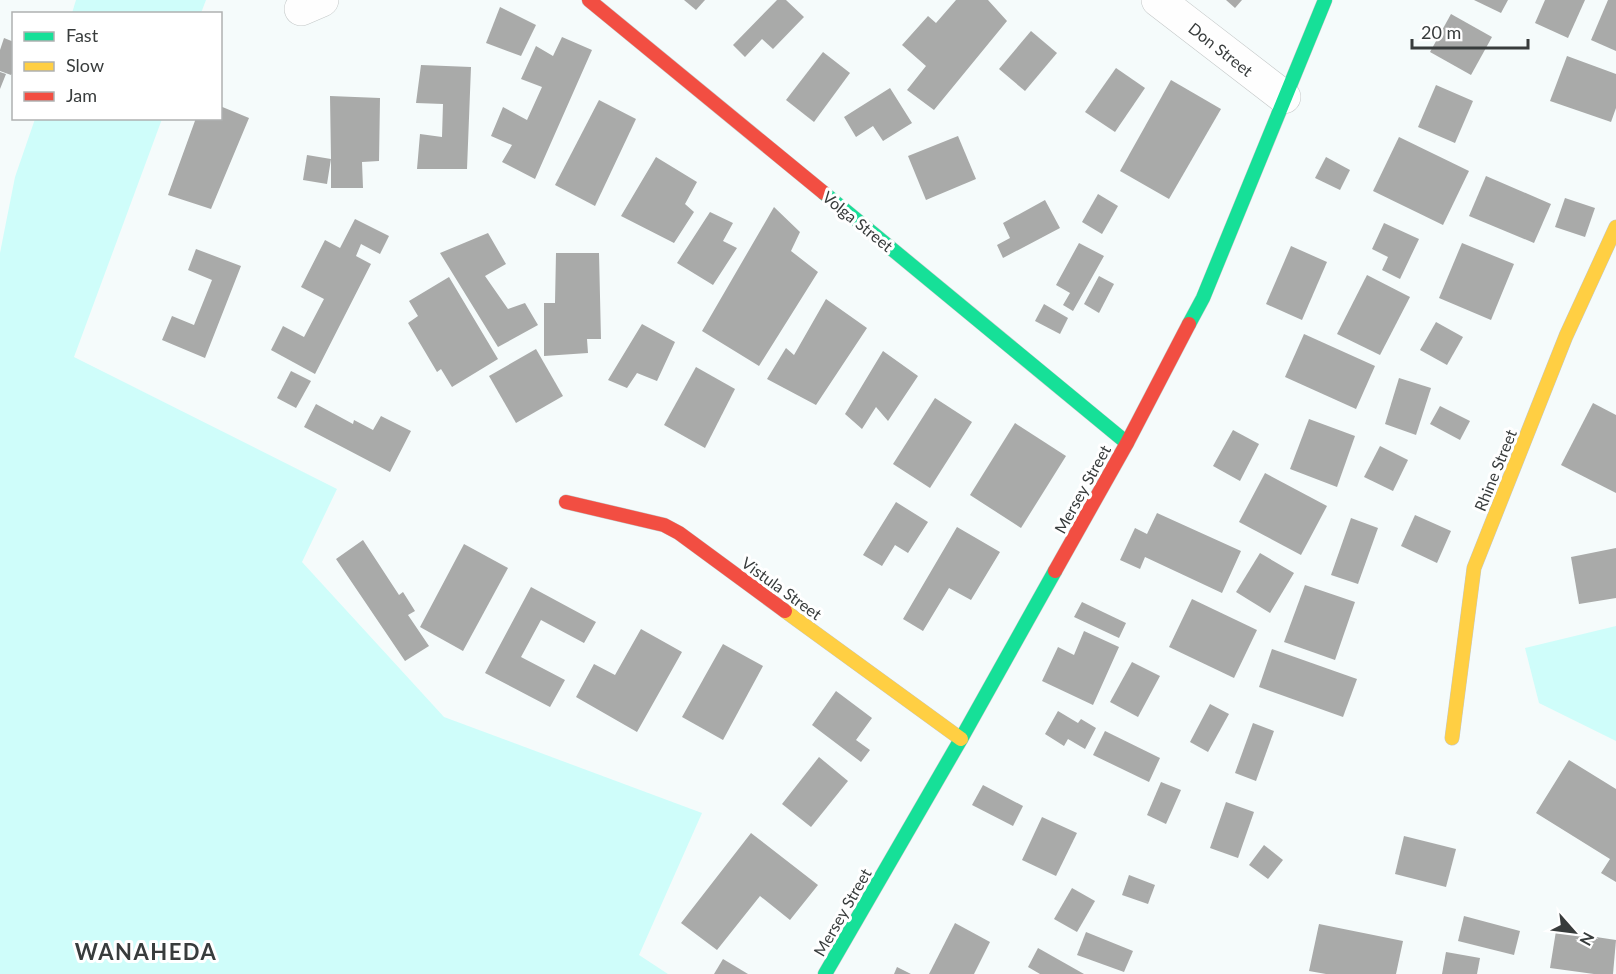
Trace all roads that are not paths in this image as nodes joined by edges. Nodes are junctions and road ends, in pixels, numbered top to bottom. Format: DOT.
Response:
graph roads {
  1 [pos="589,0"];
  2 [pos="1158,0"];
  3 [pos="1325,0"];
  4 [pos="1284,97"];
  5 [pos="1616,227"];
  6 [pos="1127,443"];
  7 [pos="566,502"];
  8 [pos="1452,738"];
  9 [pos="961,739"];
  10 [pos="825,974"];
  1 -- 6 [label="street, Volga Street"];
  2 -- 4 [label="street, Don Street"];
  3 -- 4 [label="street, Mersey Street"];
  4 -- 6 [label="street, Mersey Street"];
  5 -- 8 [label="street, Rhine Street"];
  6 -- 9 [label="street, Mersey Street"];
  7 -- 9 [label="street, Vistula Street"];
  9 -- 10 [label="street, Mersey Street"];
}
